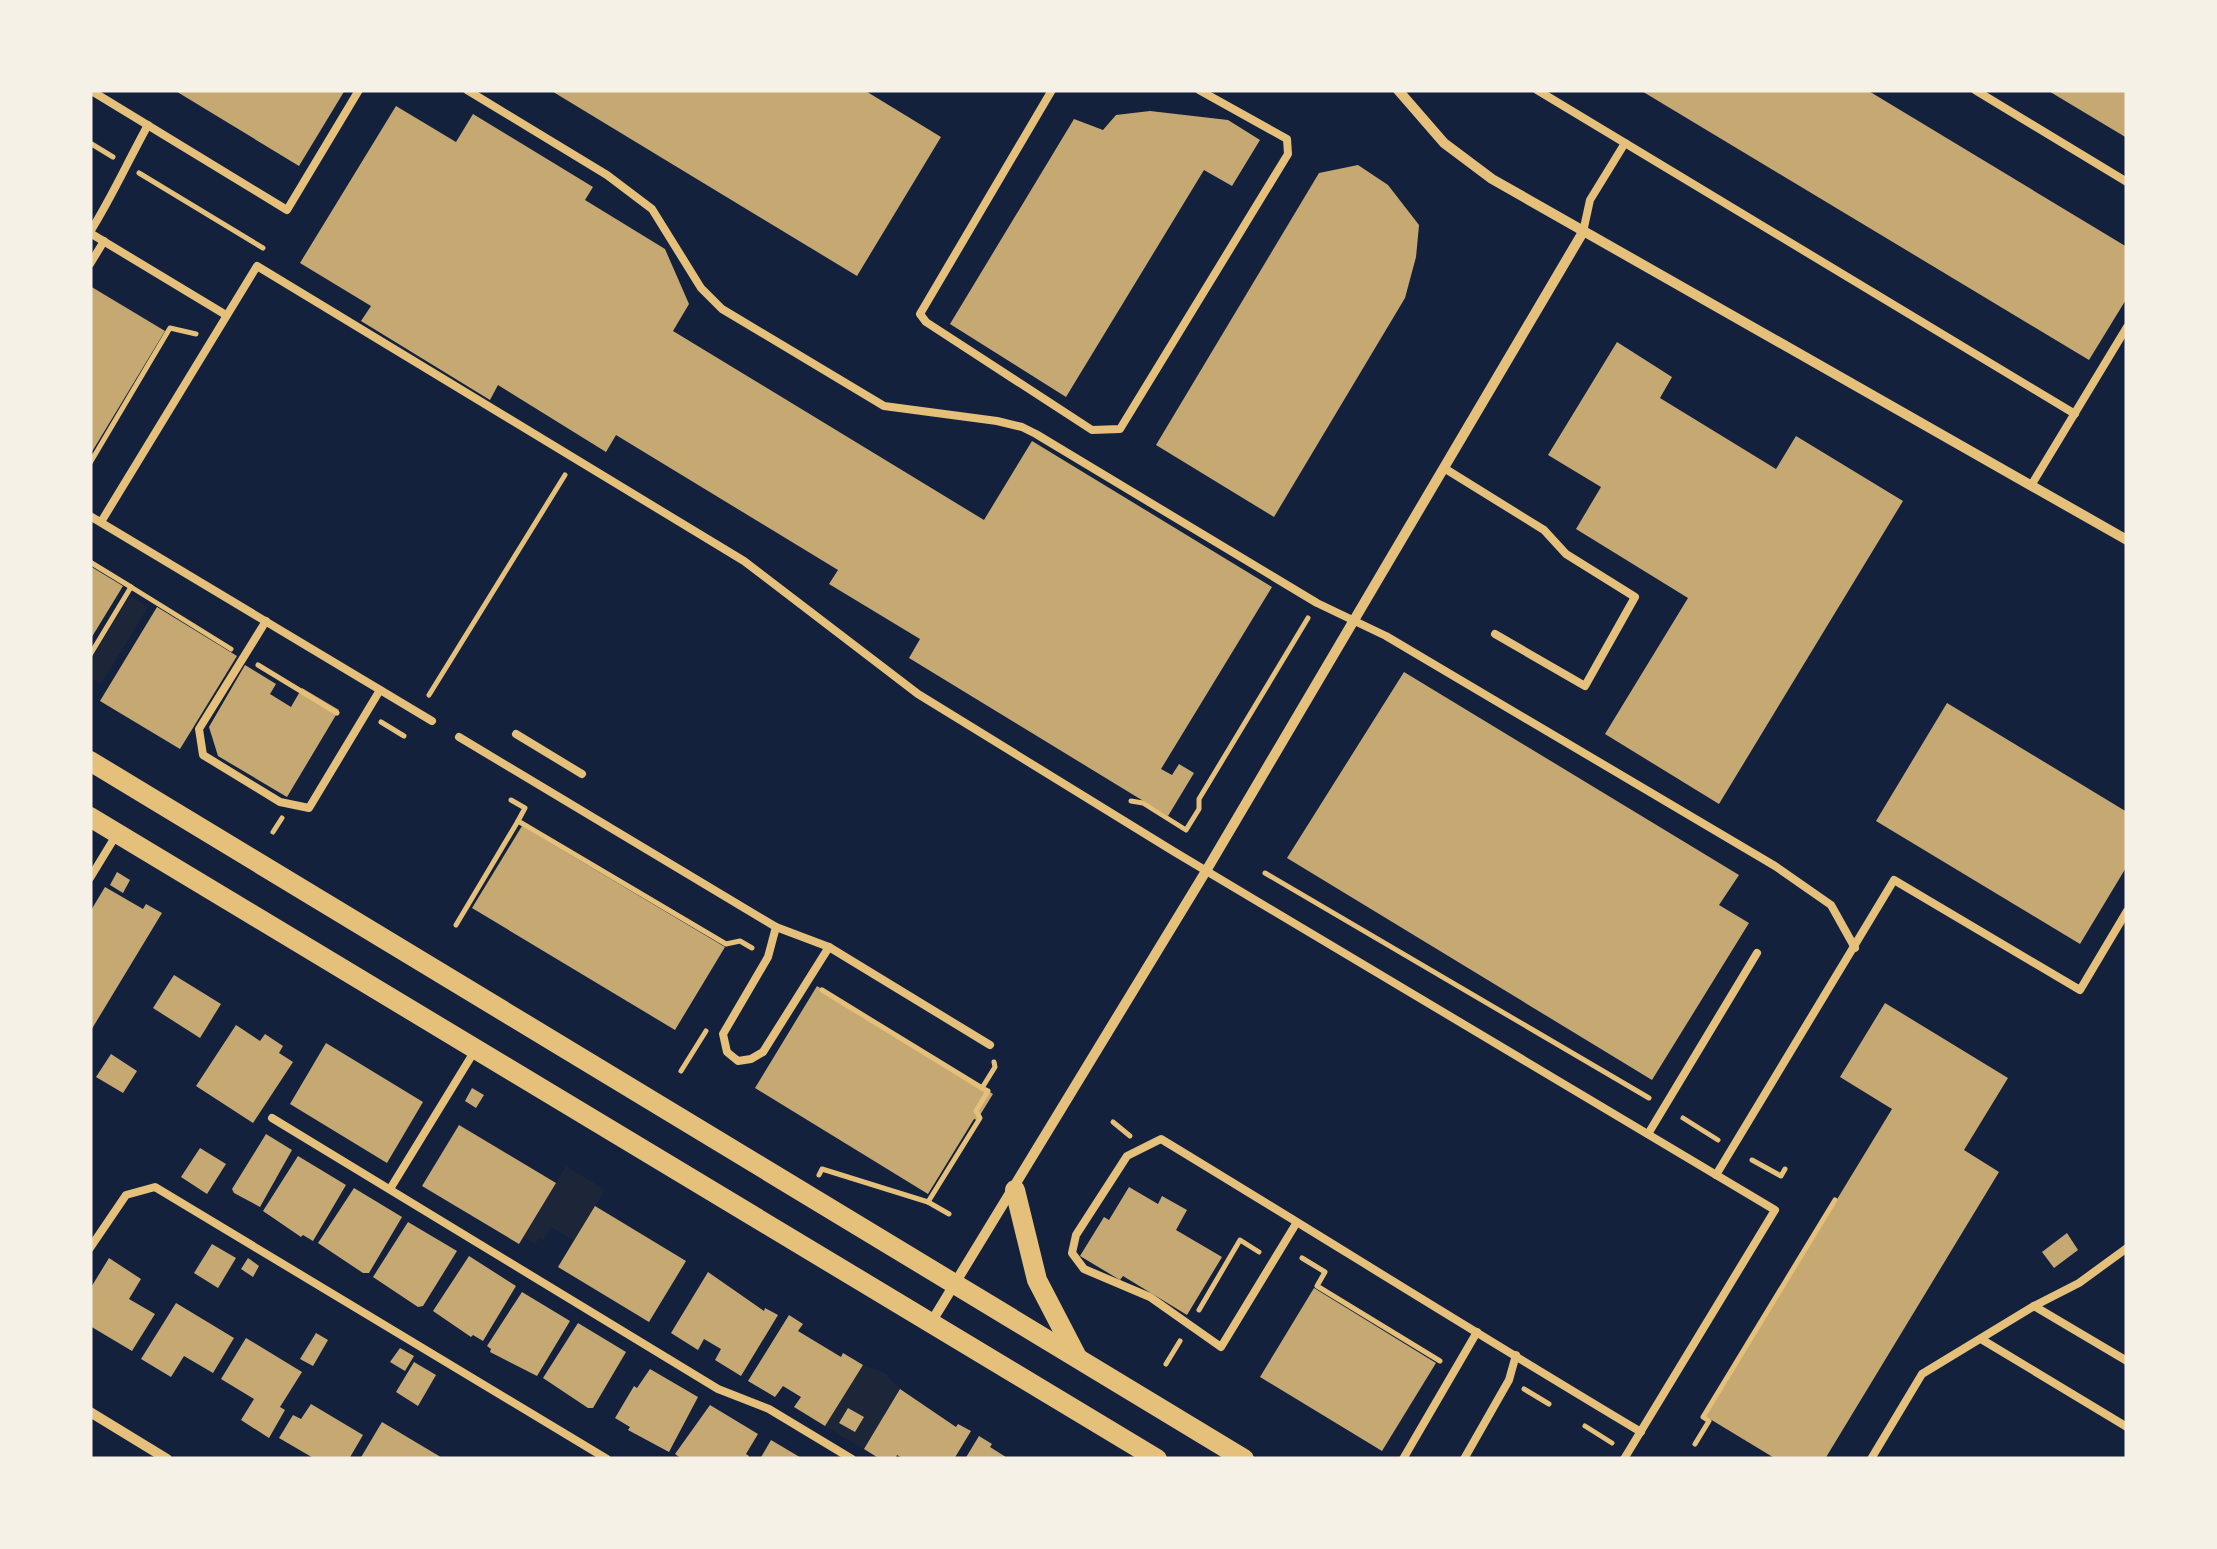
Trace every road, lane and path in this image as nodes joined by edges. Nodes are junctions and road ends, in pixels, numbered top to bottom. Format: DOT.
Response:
graph roads {
  1 [pos="90,90"];
  2 [pos="359,90"];
  3 [pos="467,90"];
  4 [pos="1052,90"];
  5 [pos="1198,90"];
  6 [pos="1398,90"];
  7 [pos="1537,90"];
  8 [pos="1975,90"];
  9 [pos="148,125"];
  10 [pos="90,143"];
  11 [pos="1625,143"];
  12 [pos="126,165"];
  13 [pos="2127,182"];
  14 [pos="90,232"];
  15 [pos="1583,232"];
  16 [pos="104,242"];
  17 [pos="268,250"];
  18 [pos="90,264"];
  19 [pos="226,315"];
  20 [pos="2127,328"];
  21 [pos="196,334"];
  22 [pos="2074,414"];
  23 [pos="90,463"];
  24 [pos="1444,468"];
  25 [pos="564,474"];
  26 [pos="2032,484"];
  27 [pos="90,516"];
  28 [pos="101,522"];
  29 [pos="2127,540"];
  30 [pos="90,562"];
  31 [pos="132,587"];
  32 [pos="1318,603"];
  33 [pos="266,622"];
  34 [pos="1352,622"];
  35 [pos="1495,634"];
  36 [pos="235,650"];
  37 [pos="90,655"];
  38 [pos="252,661"];
  39 [pos="380,690"];
  40 [pos="429,695"];
  41 [pos="336,714"];
  42 [pos="377,719"];
  43 [pos="432,721"];
  44 [pos="516,734"];
  45 [pos="404,736"];
  46 [pos="458,736"];
  47 [pos="90,760"];
  48 [pos="582,774"];
  49 [pos="1116,792"];
  50 [pos="511,800"];
  51 [pos="90,817"];
  52 [pos="282,818"];
  53 [pos="518,821"];
  54 [pos="274,832"];
  55 [pos="118,833"];
  56 [pos="1206,871"];
  57 [pos="1265,873"];
  58 [pos="90,878"];
  59 [pos="2127,911"];
  60 [pos="456,924"];
  61 [pos="776,927"];
  62 [pos="829,947"];
  63 [pos="1855,948"];
  64 [pos="754,949"];
  65 [pos="1757,953"];
  66 [pos="814,986"];
  67 [pos="727,1022"];
  68 [pos="990,1045"];
  69 [pos="476,1048"];
  70 [pos="682,1072"];
  71 [pos="982,1088"];
  72 [pos="1648,1098"];
  73 [pos="272,1118"];
  74 [pos="1683,1118"];
  75 [pos="1112,1122"];
  76 [pos="1648,1134"];
  77 [pos="1131,1136"];
  78 [pos="1718,1140"];
  79 [pos="1752,1160"];
  80 [pos="822,1169"];
  81 [pos="1785,1170"];
  82 [pos="1716,1175"];
  83 [pos="390,1189"];
  84 [pos="1015,1190"];
  85 [pos="1835,1200"];
  86 [pos="928,1202"];
  87 [pos="949,1214"];
  88 [pos="1297,1222"];
  89 [pos="90,1248"];
  90 [pos="2127,1248"];
  91 [pos="1260,1252"];
  92 [pos="2116,1256"];
  93 [pos="1302,1258"];
  94 [pos="2127,1262"];
  95 [pos="955,1282"];
  96 [pos="2034,1306"];
  97 [pos="1197,1313"];
  98 [pos="932,1321"];
  99 [pos="1477,1332"];
  100 [pos="1981,1339"];
  101 [pos="1179,1344"];
  102 [pos="1516,1355"];
  103 [pos="1452,1356"];
  104 [pos="1078,1359"];
  105 [pos="2127,1361"];
  106 [pos="1166,1364"];
  107 [pos="1524,1389"];
  108 [pos="1548,1404"];
  109 [pos="90,1412"];
  110 [pos="1585,1426"];
  111 [pos="2127,1428"];
  112 [pos="1641,1432"];
  113 [pos="1695,1444"];
  114 [pos="1621,1448"];
  115 [pos="167,1459"];
  116 [pos="607,1459"];
  117 [pos="852,1459"];
  118 [pos="1158,1459"];
  119 [pos="1244,1459"];
  120 [pos="1403,1459"];
  121 [pos="1464,1459"];
  122 [pos="1624,1459"];
  123 [pos="1871,1459"];
  1 -- 9 [label="lane"];
  2 -- 9 [label="lane"];
  3 -- 32 [label="lane"];
  4 -- 5 [label="lane"];
  6 -- 15 [label="street"];
  7 -- 11 [label="lane"];
  8 -- 13 [label="lane"];
  9 -- 12 [label="lane"];
  10 -- 12 [label="path"];
  11 -- 15 [label="lane"];
  11 -- 22 [label="lane"];
  12 -- 14 [label="lane"];
  12 -- 17 [label="path"];
  14 -- 16 [label="lane"];
  15 -- 24 [label="street"];
  15 -- 26 [label="street"];
  16 -- 18 [label="lane"];
  16 -- 19 [label="lane"];
  19 -- 28 [label="lane"];
  19 -- 56 [label="lane"];
  20 -- 22 [label="lane"];
  21 -- 23 [label="path"];
  22 -- 26 [label="lane"];
  24 -- 34 [label="street"];
  24 -- 35 [label="lane"];
  25 -- 40 [label="path"];
  26 -- 29 [label="street"];
  27 -- 28 [label="lane"];
  28 -- 33 [label="lane"];
  30 -- 31 [label="path"];
  31 -- 36 [label="path"];
  31 -- 37 [label="path"];
  32 -- 34 [label="lane"];
  32 -- 49 [label="path"];
  33 -- 39 [label="lane"];
  33 -- 39 [label="lane"];
  34 -- 56 [label="street"];
  34 -- 63 [label="lane"];
  38 -- 41 [label="path"];
  39 -- 43 [label="lane"];
  42 -- 45 [label="path"];
  44 -- 48 [label="lane"];
  46 -- 61 [label="lane"];
  47 -- 95 [label="main road"];
  50 -- 53 [label="path"];
  51 -- 55 [label="main road"];
  52 -- 54 [label="path"];
  53 -- 60 [label="path"];
  53 -- 64 [label="path"];
  55 -- 58 [label="lane"];
  55 -- 69 [label="main road"];
  56 -- 76 [label="lane"];
  56 -- 84 [label="street"];
  57 -- 72 [label="path"];
  59 -- 63 [label="lane"];
  61 -- 62 [label="lane"];
  61 -- 67 [label="lane"];
  62 -- 67 [label="lane"];
  62 -- 68 [label="lane"];
  63 -- 82 [label="lane"];
  65 -- 76 [label="lane"];
  66 -- 71 [label="path"];
  67 -- 70 [label="path"];
  68 -- 71 [label="path"];
  69 -- 83 [label="lane"];
  69 -- 98 [label="main road"];
  71 -- 86 [label="path"];
  73 -- 83 [label="lane"];
  74 -- 78 [label="path"];
  75 -- 77 [label="path"];
  76 -- 82 [label="lane"];
  79 -- 81 [label="path"];
  80 -- 86 [label="path"];
  82 -- 112 [label="lane"];
  83 -- 117 [label="lane"];
  84 -- 95 [label="street"];
  84 -- 104 [label="main road"];
  85 -- 113 [label="path"];
  86 -- 87 [label="path"];
  88 -- 88 [label="lane"];
  88 -- 99 [label="lane"];
  89 -- 116 [label="lane"];
  90 -- 92 [label="lane"];
  91 -- 97 [label="path"];
  92 -- 94 [label="lane"];
  92 -- 96 [label="lane"];
  93 -- 103 [label="path"];
  95 -- 98 [label="street"];
  95 -- 104 [label="main road"];
  96 -- 100 [label="lane"];
  96 -- 105 [label="lane"];
  98 -- 118 [label="main road"];
  99 -- 102 [label="lane"];
  99 -- 120 [label="lane"];
  100 -- 111 [label="lane"];
  100 -- 123 [label="lane"];
  101 -- 106 [label="path"];
  102 -- 112 [label="lane"];
  102 -- 121 [label="lane"];
  104 -- 119 [label="main road"];
  107 -- 108 [label="path"];
  109 -- 115 [label="street"];
  110 -- 114 [label="path"];
  112 -- 122 [label="lane"];
}
